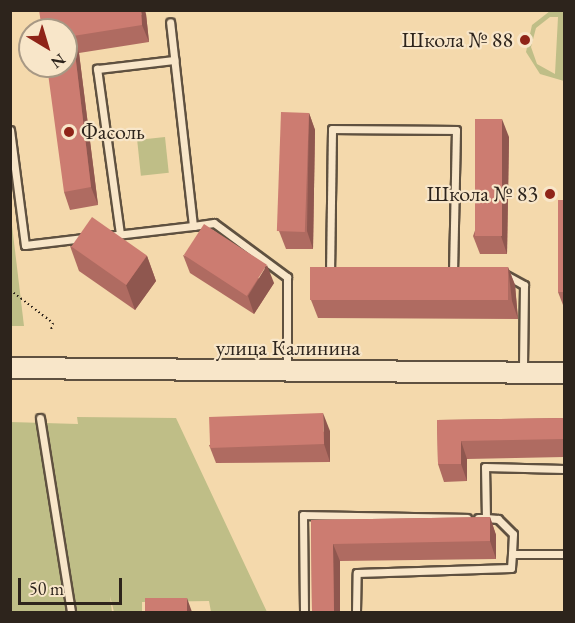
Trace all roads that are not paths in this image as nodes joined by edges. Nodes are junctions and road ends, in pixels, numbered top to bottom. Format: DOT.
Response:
graph roads {
  1 [pos="170,22"];
  2 [pos="174,60"];
  3 [pos="10,130"];
  4 [pos="193,226"];
  5 [pos="120,234"];
  6 [pos="441,274"];
  7 [pos="453,274"];
  8 [pos="464,274"];
  9 [pos="498,274"];
  10 [pos="341,275"];
  11 [pos="10,368"];
  12 [pos="287,373"];
  13 [pos="523,373"];
  14 [pos="564,373"];
  15 [pos="40,418"];
  16 [pos="564,469"];
  17 [pos="486,518"];
  18 [pos="512,554"];
  19 [pos="564,554"];
  20 [pos="71,612"];
  21 [pos="304,612"];
  22 [pos="356,612"];
  1 -- 2 [label="lane"];
  2 -- 4 [label="lane"];
  2 -- 5 [label="lane"];
  3 -- 5 [label="lane"];
  4 -- 5 [label="lane"];
  4 -- 12 [label="lane"];
  6 -- 7 [label="lane"];
  7 -- 8 [label="lane"];
  7 -- 10 [label="lane"];
  9 -- 13 [label="lane"];
  11 -- 12 [label="main road, улица Калинина"];
  12 -- 13 [label="main road, улица Калинина"];
  13 -- 14 [label="main road, улица Калинина"];
  15 -- 20 [label="lane"];
  16 -- 17 [label="lane"];
  17 -- 18 [label="lane"];
  17 -- 21 [label="lane"];
  18 -- 19 [label="lane"];
  18 -- 22 [label="lane"];
}
